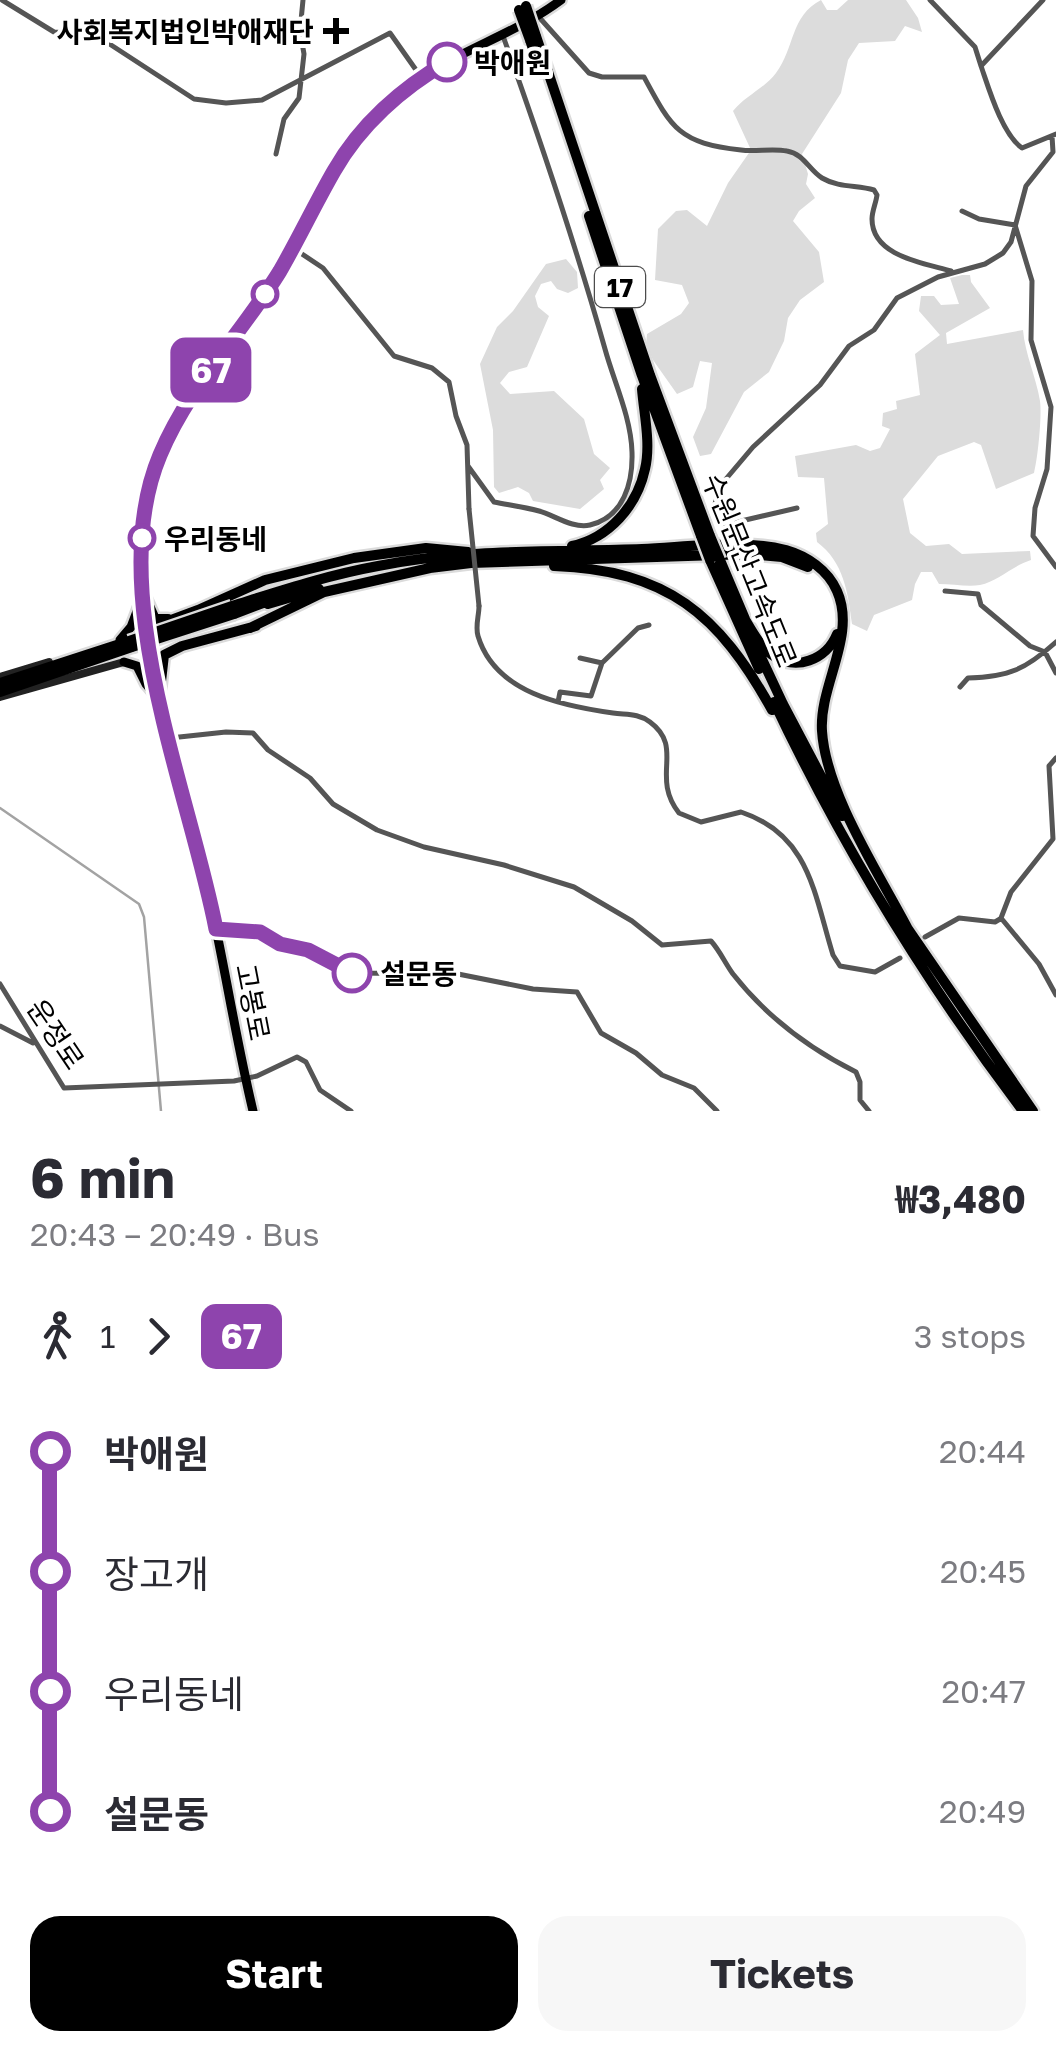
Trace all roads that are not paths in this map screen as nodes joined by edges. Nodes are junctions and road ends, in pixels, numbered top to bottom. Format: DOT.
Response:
graph roads {
  1 [pos="2,0"];
  2 [pos="303,0"];
  3 [pos="561,0"];
  4 [pos="930,0"];
  5 [pos="1043,0"];
  6 [pos="522,4"];
  7 [pos="537,15"];
  8 [pos="502,33"];
  9 [pos="533,38"];
  10 [pos="981,66"];
  11 [pos="302,78"];
  12 [pos="422,78"];
  13 [pos="1054,135"];
  14 [pos="276,154"];
  15 [pos="962,211"];
  16 [pos="1014,225"];
  17 [pos="292,248"];
  18 [pos="954,272"];
  19 [pos="641,373"];
  20 [pos="468,466"];
  21 [pos="797,508"];
  22 [pos="706,536"];
  23 [pos="519,552"];
  24 [pos="486,559"];
  25 [pos="715,560"];
  26 [pos="452,566"];
  27 [pos="430,568"];
  28 [pos="1056,568"];
  29 [pos="944,591"];
  30 [pos="142,594"];
  31 [pos="198,610"];
  32 [pos="233,610"];
  33 [pos="248,610"];
  34 [pos="743,616"];
  35 [pos="649,625"];
  36 [pos="250,628"];
  37 [pos="147,629"];
  38 [pos="1056,642"];
  39 [pos="127,643"];
  40 [pos="182,646"];
  41 [pos="150,649"];
  42 [pos="1045,652"];
  43 [pos="580,658"];
  44 [pos="124,662"];
  45 [pos="602,662"];
  46 [pos="1056,673"];
  47 [pos="0,680"];
  48 [pos="960,687"];
  49 [pos="0,694"];
  50 [pos="158,699"];
  51 [pos="558,702"];
  52 [pos="170,738"];
  53 [pos="1056,758"];
  54 [pos="812,780"];
  55 [pos="1001,918"];
  56 [pos="216,929"];
  57 [pos="910,931"];
  58 [pos="925,936"];
  59 [pos="900,958"];
  60 [pos="0,984"];
  61 [pos="1056,994"];
  62 [pos="955,1008"];
  63 [pos="0,1026"];
  64 [pos="976,1038"];
  65 [pos="36,1044"];
  66 [pos="245,1078"];
  67 [pos="253,1111"];
  68 [pos="350,1111"];
  69 [pos="717,1111"];
  70 [pos="869,1111"];
  71 [pos="1023,1111"];
  72 [pos="1032,1111"];
  1 -- 11 [label="street"];
  2 -- 11 [label="street"];
  3 -- 7 [label="main road, 고봉로"];
  4 -- 10 [label="street"];
  5 -- 10 [label="street"];
  6 -- 9 [label="highway, 수원문산고속도로 / 17, bridge"];
  7 -- 8 [label="main road, 고봉로"];
  7 -- 18 [label="street"];
  8 -- 12 [label="main road, 고봉로"];
  8 -- 20 [label="street"];
  9 -- 19 [label="highway, 수원문산고속도로 / 17"];
  9 -- 22 [label="highway, 수원문산고속도로 / 17"];
  10 -- 13 [label="street"];
  11 -- 12 [label="street"];
  11 -- 14 [label="street"];
  12 -- 17 [label="main road, 고봉로"];
  13 -- 16 [label="street"];
  15 -- 16 [label="street"];
  16 -- 18 [label="street"];
  16 -- 28 [label="street"];
  17 -- 20 [label="street"];
  17 -- 30 [label="main road, 고봉로"];
  18 -- 21 [label="street"];
  19 -- 22 [label="highway, 수원문산고속도로 / 17"];
  19 -- 23 [label="highway"];
  20 -- 51 [label="street, bridge"];
  22 -- 25 [label="highway, 수원문산고속도로 / 17, bridge"];
  23 -- 24 [label="highway"];
  23 -- 57 [label="highway"];
  24 -- 26 [label="highway"];
  24 -- 31 [label="highway"];
  24 -- 32 [label="highway"];
  24 -- 34 [label="highway"];
  24 -- 54 [label="highway"];
  25 -- 34 [label="highway, 수원문산고속도로 / 17"];
  25 -- 54 [label="highway, 수원문산고속도로 / 17"];
  26 -- 27 [label="highway"];
  26 -- 33 [label="highway"];
  26 -- 36 [label="highway"];
  27 -- 33 [label="highway"];
  27 -- 36 [label="highway"];
  29 -- 42 [label="street"];
  30 -- 31 [label="highway"];
  30 -- 37 [label="main road, 고봉로"];
  30 -- 39 [label="main road"];
  31 -- 37 [label="highway"];
  32 -- 33 [label="highway"];
  32 -- 39 [label="highway, bridge"];
  34 -- 57 [label="highway, 수원문산고속도로 / 17"];
  35 -- 45 [label="street"];
  36 -- 40 [label="highway"];
  37 -- 41 [label="main road, 고봉로"];
  38 -- 42 [label="street"];
  39 -- 41 [label="main road"];
  39 -- 47 [label="highway"];
  39 -- 49 [label="highway"];
  40 -- 41 [label="highway"];
  40 -- 50 [label="highway"];
  41 -- 44 [label="main road"];
  41 -- 50 [label="main road, 고봉로"];
  42 -- 46 [label="street"];
  42 -- 48 [label="street"];
  43 -- 45 [label="street"];
  44 -- 49 [label="main road"];
  44 -- 50 [label="main road"];
  45 -- 51 [label="street"];
  50 -- 52 [label="main road, 고봉로"];
  51 -- 59 [label="street"];
  52 -- 56 [label="main road, 고봉로"];
  52 -- 70 [label="street"];
  53 -- 55 [label="street"];
  54 -- 62 [label="highway, 수원문산고속도로 / 17"];
  55 -- 58 [label="street"];
  55 -- 61 [label="street"];
  56 -- 66 [label="main road, 고봉로"];
  56 -- 69 [label="street"];
  57 -- 62 [label="highway, 수원문산고속도로 / 17"];
  60 -- 65 [label="street, 운정로"];
  62 -- 64 [label="highway, 수원문산고속도로 / 17"];
  63 -- 65 [label="street"];
  64 -- 71 [label="highway, 수원문산고속도로 / 17"];
  64 -- 72 [label="highway, 수원문산고속도로 / 17"];
  65 -- 66 [label="street, 운정로"];
  66 -- 67 [label="main road, 고봉로"];
  66 -- 68 [label="street"];
}
